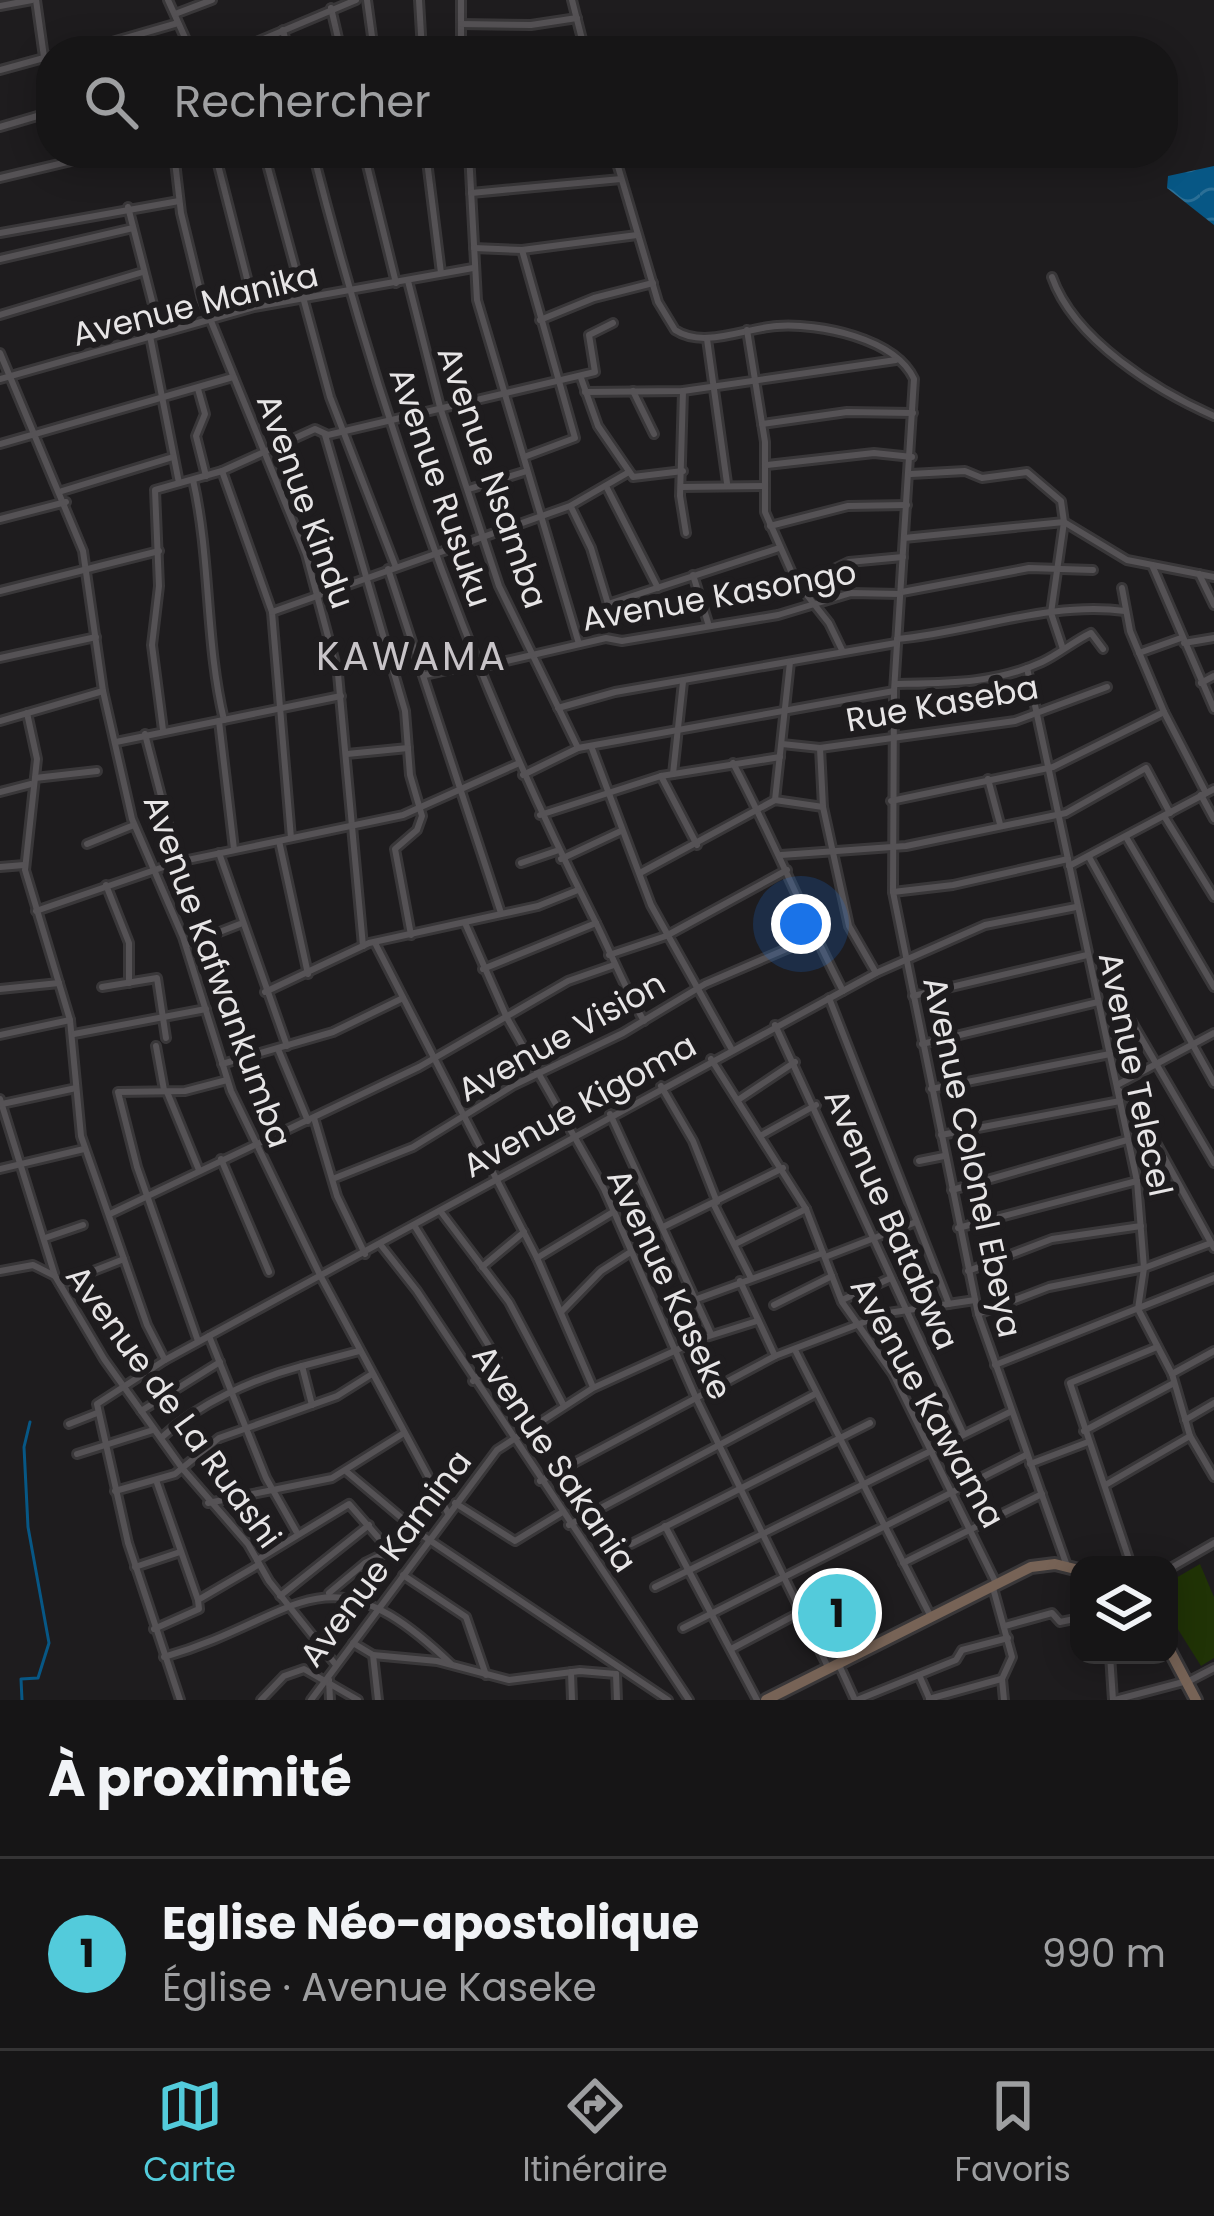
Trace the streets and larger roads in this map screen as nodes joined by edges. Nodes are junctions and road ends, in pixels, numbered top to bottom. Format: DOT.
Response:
graph roads {
  1 [pos="34,0"];
  2 [pos="169,0"];
  3 [pos="212,0"];
  4 [pos="356,0"];
  5 [pos="367,0"];
  6 [pos="419,0"];
  7 [pos="461,0"];
  8 [pos="572,0"];
  9 [pos="0,6"];
  10 [pos="331,8"];
  11 [pos="577,18"];
  12 [pos="176,19"];
  13 [pos="460,24"];
  14 [pos="283,30"];
  15 [pos="42,36"];
  16 [pos="126,36"];
  17 [pos="184,36"];
  18 [pos="269,36"];
  19 [pos="284,36"];
  20 [pos="338,36"];
  21 [pos="372,36"];
  22 [pos="421,36"];
  23 [pos="460,36"];
  24 [pos="582,36"];
  25 [pos="36,60"];
  26 [pos="0,70"];
  27 [pos="36,116"];
  28 [pos="0,127"];
  29 [pos="42,168"];
  30 [pos="176,168"];
  31 [pos="218,168"];
  32 [pos="268,168"];
  33 [pos="317,168"];
  34 [pos="368,168"];
  35 [pos="428,168"];
  36 [pos="470,168"];
  37 [pos="618,168"];
  38 [pos="0,178"];
  39 [pos="621,179"];
  40 [pos="471,194"];
  41 [pos="179,201"];
  42 [pos="128,207"];
  43 [pos="133,228"];
  44 [pos="0,233"];
  45 [pos="637,235"];
  46 [pos="472,248"];
  47 [pos="522,250"];
  48 [pos="0,259"];
  49 [pos="472,268"];
  50 [pos="143,272"];
  51 [pos="441,273"];
  52 [pos="1052,278"];
  53 [pos="407,281"];
  54 [pos="396,283"];
  55 [pos="652,283"];
  56 [pos="350,292"];
  57 [pos="302,299"];
  58 [pos="254,307"];
  59 [pos="0,314"];
  60 [pos="210,320"];
  61 [pos="540,320"];
  62 [pos="614,323"];
  63 [pos="747,330"];
  64 [pos="160,333"];
  65 [pos="150,336"];
  66 [pos="707,338"];
  67 [pos="0,353"];
  68 [pos="899,359"];
  69 [pos="10,376"];
  70 [pos="233,377"];
  71 [pos="581,378"];
  72 [pos="0,379"];
  73 [pos="754,380"];
  74 [pos="557,382"];
  75 [pos="717,385"];
  76 [pos="197,388"];
  77 [pos="633,391"];
  78 [pos="683,391"];
  79 [pos="504,392"];
  80 [pos="585,392"];
  81 [pos="163,397"];
  82 [pos="440,407"];
  83 [pos="915,413"];
  84 [pos="1214,416"];
  85 [pos="389,417"];
  86 [pos="762,424"];
  87 [pos="342,429"];
  88 [pos="34,433"];
  89 [pos="654,434"];
  90 [pos="326,435"];
  91 [pos="0,444"];
  92 [pos="266,453"];
  93 [pos="174,457"];
  94 [pos="524,457"];
  95 [pos="912,457"];
  96 [pos="766,465"];
  97 [pos="527,470"];
  98 [pos="683,470"];
  99 [pos="222,471"];
  100 [pos="629,472"];
  101 [pos="911,475"];
  102 [pos="206,476"];
  103 [pos="193,480"];
  104 [pos="179,483"];
  105 [pos="727,483"];
  106 [pos="764,486"];
  107 [pos="681,487"];
  108 [pos="607,488"];
  109 [pos="469,489"];
  110 [pos="62,491"];
  111 [pos="66,502"];
  112 [pos="570,506"];
  113 [pos="908,506"];
  114 [pos="541,516"];
  115 [pos="0,519"];
  116 [pos="1064,522"];
  117 [pos="770,526"];
  118 [pos="482,533"];
  119 [pos="686,533"];
  120 [pos="904,538"];
  121 [pos="778,548"];
  122 [pos="436,550"];
  123 [pos="159,551"];
  124 [pos="903,557"];
  125 [pos="87,565"];
  126 [pos="1056,565"];
  127 [pos="1152,565"];
  128 [pos="391,567"];
  129 [pos="1093,570"];
  130 [pos="1199,574"];
  131 [pos="693,575"];
  132 [pos="1214,577"];
  133 [pos="364,578"];
  134 [pos="799,586"];
  135 [pos="658,588"];
  136 [pos="1122,588"];
  137 [pos="0,591"];
  138 [pos="900,593"];
  139 [pos="319,595"];
  140 [pos="1214,605"];
  141 [pos="813,606"];
  142 [pos="1126,611"];
  143 [pos="272,612"];
  144 [pos="1051,614"];
  145 [pos="709,626"];
  146 [pos="96,637"];
  147 [pos="1214,638"];
  148 [pos="897,641"];
  149 [pos="1183,641"];
  150 [pos="579,644"];
  151 [pos="1063,649"];
  152 [pos="1103,649"];
  153 [pos="842,650"];
  154 [pos="530,653"];
  155 [pos="1139,653"];
  156 [pos="0,658"];
  157 [pos="790,662"];
  158 [pos="476,666"];
  159 [pos="1027,668"];
  160 [pos="425,675"];
  161 [pos="1214,676"];
  162 [pos="683,680"];
  163 [pos="1201,683"];
  164 [pos="1107,687"];
  165 [pos="895,688"];
  166 [pos="103,691"];
  167 [pos="340,696"];
  168 [pos="280,708"];
  169 [pos="558,708"];
  170 [pos="1214,709"];
  171 [pos="785,710"];
  172 [pos="1164,712"];
  173 [pos="27,713"];
  174 [pos="1038,716"];
  175 [pos="0,721"];
  176 [pos="221,721"];
  177 [pos="681,729"];
  178 [pos="163,730"];
  179 [pos="146,734"];
  180 [pos="894,739"];
  181 [pos="116,742"];
  182 [pos="782,744"];
  183 [pos="591,746"];
  184 [pos="408,748"];
  185 [pos="578,748"];
  186 [pos="820,748"];
  187 [pos="347,754"];
  188 [pos="781,758"];
  189 [pos="733,763"];
  190 [pos="518,764"];
  191 [pos="1048,767"];
  192 [pos="97,771"];
  193 [pos="673,774"];
  194 [pos="523,775"];
  195 [pos="661,776"];
  196 [pos="988,779"];
  197 [pos="34,781"];
  198 [pos="0,792"];
  199 [pos="460,792"];
  200 [pos="605,792"];
  201 [pos="1207,792"];
  202 [pos="775,800"];
  203 [pos="891,800"];
  204 [pos="823,807"];
  205 [pos="757,808"];
  206 [pos="419,810"];
  207 [pos="1058,812"];
  208 [pos="540,814"];
  209 [pos="1167,815"];
  210 [pos="1214,818"];
  211 [pos="1000,824"];
  212 [pos="134,825"];
  213 [pos="354,826"];
  214 [pos="621,831"];
  215 [pos="1126,837"];
  216 [pos="291,838"];
  217 [pos="279,841"];
  218 [pos="87,844"];
  219 [pos="697,845"];
  220 [pos="890,846"];
  221 [pos="832,849"];
  222 [pos="234,850"];
  223 [pos="219,853"];
  224 [pos="559,855"];
  225 [pos="781,855"];
  226 [pos="1089,856"];
  227 [pos="178,862"];
  228 [pos="1068,862"];
  229 [pos="520,863"];
  230 [pos="24,865"];
  231 [pos="0,867"];
  232 [pos="150,870"];
  233 [pos="787,871"];
  234 [pos="640,873"];
  235 [pos="106,885"];
  236 [pos="578,890"];
  237 [pos="893,892"];
  238 [pos="1214,897"];
  239 [pos="1076,908"];
  240 [pos="35,911"];
  241 [pos="501,913"];
  242 [pos="465,922"];
  243 [pos="240,923"];
  244 [pos="596,923"];
  245 [pos="411,935"];
  246 [pos="666,936"];
  247 [pos="812,938"];
  248 [pos="375,944"];
  249 [pos="186,945"];
  250 [pos="362,946"];
  251 [pos="610,955"];
  252 [pos="1087,955"];
  253 [pos="906,960"];
  254 [pos="614,965"];
  255 [pos="483,969"];
  256 [pos="308,974"];
  257 [pos="877,974"];
  258 [pos="58,983"];
  259 [pos="129,983"];
  260 [pos="102,987"];
  261 [pos="1214,987"];
  262 [pos="1112,988"];
  263 [pos="0,989"];
  264 [pos="697,989"];
  265 [pos="843,991"];
  266 [pos="265,992"];
  267 [pos="913,996"];
  268 [pos="404,998"];
  269 [pos="830,998"];
  270 [pos="1097,1002"];
  271 [pos="206,1010"];
  272 [pos="507,1018"];
  273 [pos="70,1020"];
  274 [pos="163,1021"];
  275 [pos="644,1021"];
  276 [pos="776,1025"];
  277 [pos="1214,1033"];
  278 [pos="73,1034"];
  279 [pos="0,1035"];
  280 [pos="166,1038"];
  281 [pos="922,1044"];
  282 [pos="1192,1045"];
  283 [pos="156,1046"];
  284 [pos="282,1047"];
  285 [pos="731,1048"];
  286 [pos="1110,1054"];
  287 [pos="433,1057"];
  288 [pos="711,1059"];
  289 [pos="795,1062"];
  290 [pos="222,1064"];
  291 [pos="1155,1065"];
  292 [pos="538,1074"];
  293 [pos="226,1080"];
  294 [pos="1214,1083"];
  295 [pos="661,1087"];
  296 [pos="76,1088"];
  297 [pos="1117,1088"];
  298 [pos="931,1089"];
  299 [pos="166,1092"];
  300 [pos="738,1100"];
  301 [pos="1,1101"];
  302 [pos="1120,1101"];
  303 [pos="816,1105"];
  304 [pos="610,1114"];
  305 [pos="464,1115"];
  306 [pos="311,1120"];
  307 [pos="13,1135"];
  308 [pos="762,1135"];
  309 [pos="570,1136"];
  310 [pos="940,1136"];
  311 [pos="0,1138"];
  312 [pos="1127,1140"];
  313 [pos="254,1143"];
  314 [pos="84,1149"];
  315 [pos="944,1156"];
  316 [pos="220,1160"];
  317 [pos="919,1162"];
  318 [pos="1214,1162"];
  319 [pos="23,1165"];
  320 [pos="783,1168"];
  321 [pos="0,1169"];
  322 [pos="200,1170"];
  323 [pos="335,1178"];
  324 [pos="498,1178"];
  325 [pos="1137,1181"];
  326 [pos="950,1191"];
  327 [pos="152,1199"];
  328 [pos="715,1202"];
  329 [pos="806,1209"];
  330 [pos="441,1210"];
  331 [pos="613,1212"];
  332 [pos="110,1214"];
  333 [pos="916,1222"];
  334 [pos="83,1225"];
  335 [pos="414,1225"];
  336 [pos="1141,1226"];
  337 [pos="663,1227"];
  338 [pos="958,1228"];
  339 [pos="524,1232"];
  340 [pos="45,1238"];
  341 [pos="874,1239"];
  342 [pos="380,1244"];
  343 [pos="735,1244"];
  344 [pos="1212,1245"];
  345 [pos="629,1253"];
  346 [pos="365,1254"];
  347 [pos="825,1255"];
  348 [pos="537,1258"];
  349 [pos="125,1259"];
  350 [pos="482,1267"];
  351 [pos="1144,1268"];
  352 [pos="0,1270"];
  353 [pos="968,1271"];
  354 [pos="268,1272"];
  355 [pos="832,1276"];
  356 [pos="321,1277"];
  357 [pos="751,1278"];
  358 [pos="891,1278"];
  359 [pos="1214,1278"];
  360 [pos="58,1280"];
  361 [pos="740,1281"];
  362 [pos="697,1299"];
  363 [pos="842,1300"];
  364 [pos="975,1300"];
  365 [pos="949,1304"];
  366 [pos="774,1305"];
  367 [pos="905,1309"];
  368 [pos="1138,1310"];
  369 [pos="562,1311"];
  370 [pos="978,1314"];
  371 [pos="758,1321"];
  372 [pos="860,1324"];
  373 [pos="712,1334"];
  374 [pos="209,1336"];
  375 [pos="198,1341"];
  376 [pos="1157,1347"];
  377 [pos="360,1350"];
  378 [pos="795,1350"];
  379 [pos="674,1351"];
  380 [pos="1214,1351"];
  381 [pos="775,1356"];
  382 [pos="165,1360"];
  383 [pos="220,1363"];
  384 [pos="302,1366"];
  385 [pos="994,1366"];
  386 [pos="372,1374"];
  387 [pos="1173,1379"];
  388 [pos="473,1382"];
  389 [pos="122,1386"];
  390 [pos="593,1388"];
  391 [pos="816,1393"];
  392 [pos="232,1394"];
  393 [pos="696,1398"];
  394 [pos="1214,1402"];
  395 [pos="312,1405"];
  396 [pos="564,1406"];
  397 [pos="142,1411"];
  398 [pos="1010,1412"];
  399 [pos="97,1413"];
  400 [pos="1185,1420"];
  401 [pos="68,1424"];
  402 [pos="871,1424"];
  403 [pos="245,1427"];
  404 [pos="154,1429"];
  405 [pos="1084,1431"];
  406 [pos="405,1432"];
  407 [pos="963,1433"];
  408 [pos="1190,1436"];
  409 [pos="161,1438"];
  410 [pos="840,1438"];
  411 [pos="512,1439"];
  412 [pos="1088,1442"];
  413 [pos="718,1443"];
  414 [pos="104,1447"];
  415 [pos="928,1450"];
  416 [pos="76,1454"];
  417 [pos="1028,1460"];
  418 [pos="182,1468"];
  419 [pos="347,1472"];
  420 [pos="1214,1477"];
  421 [pos="156,1480"];
  422 [pos="540,1480"];
  423 [pos="862,1482"];
  424 [pos="1107,1484"];
  425 [pos="739,1488"];
  426 [pos="115,1491"];
  427 [pos="952,1493"];
  428 [pos="273,1494"];
  429 [pos="1042,1494"];
  430 [pos="208,1503"];
  431 [pos="455,1503"];
  432 [pos="448,1513"];
  433 [pos="561,1513"];
  434 [pos="369,1525"];
  435 [pos="569,1525"];
  436 [pos="665,1526"];
  437 [pos="885,1526"];
  438 [pos="972,1530"];
  439 [pos="296,1532"];
  440 [pos="761,1532"];
  441 [pos="426,1537"];
  442 [pos="1214,1543"];
  443 [pos="631,1544"];
  444 [pos="390,1551"];
  445 [pos="180,1552"];
  446 [pos="1128,1556"];
  447 [pos="1070,1561"];
  448 [pos="258,1562"];
  449 [pos="903,1563"];
  450 [pos="1178,1564"];
  451 [pos="135,1567"];
  452 [pos="1070,1568"];
  453 [pos="689,1570"];
  454 [pos="403,1575"];
  455 [pos="784,1576"];
  456 [pos="994,1584"];
  457 [pos="656,1587"];
  458 [pos="327,1595"];
  459 [pos="280,1596"];
  460 [pos="198,1600"];
  461 [pos="290,1606"];
  462 [pos="379,1608"];
  463 [pos="712,1612"];
  464 [pos="801,1612"];
  465 [pos="930,1615"];
  466 [pos="1070,1620"];
  467 [pos="1005,1626"];
  468 [pos="683,1628"];
  469 [pos="154,1629"];
  470 [pos="1008,1638"];
  471 [pos="353,1643"];
  472 [pos="733,1648"];
  473 [pos="373,1655"];
  474 [pos="164,1657"];
  475 [pos="451,1664"];
  476 [pos="1111,1664"];
  477 [pos="1177,1664"];
  478 [pos="336,1665"];
  479 [pos="833,1665"];
  480 [pos="1214,1668"];
  481 [pos="616,1670"];
  482 [pos="918,1671"];
  483 [pos="571,1672"];
  484 [pos="486,1675"];
  485 [pos="328,1678"];
  486 [pos="1002,1679"];
  487 [pos="1187,1682"];
  488 [pos="655,1695"];
  489 [pos="180,1700"];
  490 [pos="261,1700"];
  491 [pos="311,1700"];
  492 [pos="330,1700"];
  493 [pos="358,1700"];
  494 [pos="378,1700"];
  495 [pos="572,1700"];
  496 [pos="617,1700"];
  497 [pos="668,1700"];
  498 [pos="689,1700"];
  499 [pos="761,1700"];
  500 [pos="856,1700"];
  501 [pos="930,1700"];
  502 [pos="1004,1700"];
  503 [pos="1114,1700"];
  504 [pos="1196,1700"];
  1 -- 9 [label="street"];
  1 -- 15 [label="street"];
  2 -- 12 [label="street"];
  3 -- 12 [label="street"];
  4 -- 10 [label="street"];
  5 -- 21 [label="street"];
  6 -- 22 [label="street"];
  7 -- 13 [label="street"];
  8 -- 11 [label="street"];
  10 -- 14 [label="street"];
  10 -- 20 [label="street"];
  11 -- 13 [label="street"];
  11 -- 24 [label="street"];
  12 -- 16 [label="street"];
  12 -- 17 [label="street"];
  13 -- 23 [label="street"];
  14 -- 18 [label="street"];
  14 -- 19 [label="street"];
  25 -- 26 [label="street"];
  27 -- 28 [label="street"];
  29 -- 38 [label="street"];
  30 -- 41 [label="street, Avenue Kindu"];
  31 -- 58 [label="street"];
  32 -- 57 [label="street"];
  33 -- 56 [label="street, Avenue Rusuku"];
  34 -- 54 [label="street"];
  35 -- 51 [label="street"];
  36 -- 40 [label="street"];
  37 -- 39 [label="street"];
  39 -- 40 [label="street"];
  39 -- 45 [label="street"];
  40 -- 46 [label="street"];
  41 -- 42 [label="street"];
  41 -- 60 [label="street, Avenue Kindu"];
  42 -- 43 [label="street"];
  42 -- 44 [label="street"];
  43 -- 48 [label="street"];
  43 -- 50 [label="street"];
  45 -- 47 [label="street"];
  45 -- 55 [label="street"];
  46 -- 47 [label="street"];
  46 -- 49 [label="street"];
  47 -- 61 [label="street"];
  49 -- 51 [label="street, Avenue Manika"];
  49 -- 79 [label="street"];
  50 -- 59 [label="street"];
  50 -- 64 [label="street"];
  51 -- 53 [label="street, Avenue Manika"];
  52 -- 84 [label="street"];
  53 -- 54 [label="street, Avenue Manika"];
  53 -- 82 [label="street, Avenue Nsamba"];
  54 -- 56 [label="street, Avenue Manika"];
  55 -- 61 [label="street"];
  55 -- 66 [label="street"];
  56 -- 57 [label="street, Avenue Manika"];
  56 -- 85 [label="street, Avenue Rusuku"];
  57 -- 58 [label="street, Avenue Manika"];
  57 -- 87 [label="street"];
  58 -- 60 [label="street, Avenue Manika"];
  60 -- 64 [label="street, Avenue Manika"];
  60 -- 70 [label="street, Avenue Kindu"];
  61 -- 74 [label="street"];
  62 -- 71 [label="street"];
  63 -- 66 [label="street"];
  63 -- 68 [label="street"];
  63 -- 73 [label="street"];
  64 -- 65 [label="street, Avenue Manika"];
  65 -- 69 [label="street, Avenue Manika"];
  65 -- 81 [label="street"];
  66 -- 75 [label="street"];
  67 -- 69 [label="street, Avenue Kafwankumba"];
  68 -- 73 [label="street"];
  68 -- 83 [label="street"];
  69 -- 72 [label="street, Avenue Manika"];
  69 -- 88 [label="street, Avenue Kafwankumba"];
  70 -- 76 [label="street"];
  70 -- 92 [label="street, Avenue Kindu"];
  71 -- 74 [label="street"];
  71 -- 80 [label="street"];
  73 -- 75 [label="street"];
  73 -- 86 [label="street"];
  74 -- 79 [label="street"];
  74 -- 94 [label="street"];
  75 -- 78 [label="street"];
  75 -- 105 [label="street"];
  76 -- 81 [label="street"];
  76 -- 102 [label="street"];
  77 -- 78 [label="street"];
  77 -- 80 [label="street"];
  77 -- 89 [label="street"];
  78 -- 98 [label="street"];
  79 -- 82 [label="street"];
  79 -- 94 [label="street"];
  80 -- 100 [label="street"];
  81 -- 88 [label="street"];
  81 -- 93 [label="street"];
  82 -- 85 [label="street"];
  82 -- 109 [label="street, Avenue Nsamba"];
  83 -- 86 [label="street"];
  83 -- 95 [label="street, Avenue Colonel Ebeya"];
  85 -- 87 [label="street"];
  85 -- 122 [label="street, Avenue Rusuku"];
  86 -- 96 [label="street"];
  87 -- 90 [label="street"];
  87 -- 128 [label="street"];
  88 -- 91 [label="street"];
  88 -- 110 [label="street, Avenue Kafwankumba"];
  90 -- 92 [label="street"];
  90 -- 133 [label="street"];
  92 -- 99 [label="street"];
  92 -- 139 [label="street, Avenue Kindu"];
  93 -- 104 [label="street"];
  93 -- 110 [label="street"];
  94 -- 97 [label="street"];
  95 -- 96 [label="street"];
  95 -- 101 [label="street, Avenue Colonel Ebeya"];
  96 -- 106 [label="street"];
  97 -- 109 [label="street"];
  97 -- 114 [label="street"];
  98 -- 100 [label="street"];
  98 -- 107 [label="street"];
  99 -- 102 [label="street"];
  99 -- 143 [label="street"];
  100 -- 108 [label="street"];
  101 -- 113 [label="street, Avenue Colonel Ebeya"];
  101 -- 116 [label="street"];
  102 -- 103 [label="street"];
  103 -- 104 [label="street"];
  103 -- 176 [label="street"];
  104 -- 123 [label="street"];
  105 -- 106 [label="street"];
  105 -- 107 [label="street"];
  106 -- 117 [label="street"];
  107 -- 119 [label="street"];
  108 -- 112 [label="street"];
  108 -- 135 [label="street"];
  109 -- 118 [label="street, Avenue Nsamba"];
  110 -- 111 [label="street, Avenue Kafwankumba"];
  111 -- 115 [label="street"];
  111 -- 125 [label="street, Avenue Kafwankumba"];
  112 -- 114 [label="street"];
  112 -- 135 [label="street"];
  113 -- 117 [label="street"];
  113 -- 120 [label="street, Avenue Colonel Ebeya"];
  114 -- 118 [label="street"];
  114 -- 150 [label="street"];
  116 -- 120 [label="street"];
  116 -- 126 [label="street"];
  116 -- 127 [label="street"];
  117 -- 121 [label="street"];
  118 -- 122 [label="street"];
  118 -- 154 [label="street, Avenue Nsamba"];
  120 -- 124 [label="street, Avenue Colonel Ebeya"];
  121 -- 131 [label="street"];
  121 -- 134 [label="street"];
  122 -- 128 [label="street"];
  122 -- 158 [label="street, Avenue Rusuku"];
  123 -- 125 [label="street"];
  123 -- 178 [label="street"];
  124 -- 134 [label="street"];
  124 -- 138 [label="street, Avenue Colonel Ebeya"];
  125 -- 137 [label="street"];
  125 -- 146 [label="street, Avenue Kafwankumba"];
  126 -- 129 [label="street, Avenue Kasongo"];
  126 -- 138 [label="street, Avenue Kasongo"];
  126 -- 144 [label="street"];
  127 -- 130 [label="street"];
  127 -- 149 [label="street"];
  128 -- 133 [label="street"];
  128 -- 160 [label="street"];
  130 -- 132 [label="street"];
  130 -- 140 [label="street"];
  131 -- 135 [label="street"];
  131 -- 145 [label="street"];
  133 -- 139 [label="street"];
  133 -- 184 [label="street"];
  134 -- 141 [label="street"];
  136 -- 142 [label="street"];
  138 -- 141 [label="street, Avenue Kasongo"];
  138 -- 148 [label="street, Avenue Colonel Ebeya"];
  139 -- 143 [label="street"];
  139 -- 167 [label="street, Avenue Kindu"];
  141 -- 145 [label="street, Avenue Kasongo"];
  141 -- 153 [label="street"];
  142 -- 144 [label="street"];
  142 -- 155 [label="street"];
  143 -- 168 [label="street"];
  144 -- 148 [label="street"];
  144 -- 151 [label="street"];
  145 -- 150 [label="street, Avenue Kasongo"];
  146 -- 156 [label="street"];
  146 -- 166 [label="street, Avenue Kafwankumba"];
  147 -- 149 [label="street"];
  148 -- 153 [label="street"];
  148 -- 165 [label="street, Avenue Colonel Ebeya"];
  149 -- 155 [label="street"];
  149 -- 163 [label="street"];
  150 -- 154 [label="street, Avenue Kasongo"];
  151 -- 152 [label="street"];
  151 -- 159 [label="street"];
  153 -- 157 [label="street"];
  154 -- 158 [label="street, Avenue Kasongo"];
  154 -- 169 [label="street, Avenue Nsamba"];
  155 -- 172 [label="street"];
  157 -- 162 [label="street"];
  157 -- 171 [label="street"];
  158 -- 160 [label="street, Avenue Kasongo"];
  158 -- 190 [label="street, Avenue Rusuku"];
  159 -- 165 [label="street"];
  159 -- 174 [label="street, Avenue Telecel"];
  160 -- 199 [label="street"];
  161 -- 163 [label="street"];
  162 -- 169 [label="street"];
  162 -- 177 [label="street"];
  163 -- 170 [label="street"];
  164 -- 174 [label="street, Rue Kaseba"];
  165 -- 171 [label="street"];
  165 -- 180 [label="street, Avenue Colonel Ebeya"];
  166 -- 173 [label="street"];
  166 -- 181 [label="street, Avenue Kafwankumba"];
  167 -- 168 [label="street"];
  167 -- 187 [label="street, Avenue Kindu"];
  168 -- 176 [label="street"];
  168 -- 216 [label="street"];
  169 -- 185 [label="street, Avenue Nsamba"];
  171 -- 177 [label="street"];
  171 -- 182 [label="street"];
  172 -- 191 [label="street"];
  172 -- 201 [label="street"];
  173 -- 175 [label="street"];
  173 -- 197 [label="street"];
  174 -- 180 [label="street, Rue Kaseba"];
  174 -- 191 [label="street, Avenue Telecel"];
  176 -- 178 [label="street"];
  176 -- 222 [label="street"];
  177 -- 183 [label="street"];
  177 -- 193 [label="street"];
  178 -- 179 [label="street"];
  179 -- 181 [label="street"];
  179 -- 227 [label="street"];
  180 -- 186 [label="street, Rue Kaseba"];
  180 -- 203 [label="street, Avenue Colonel Ebeya"];
  181 -- 212 [label="street, Avenue Kafwankumba"];
  182 -- 186 [label="street, Rue Kaseba"];
  182 -- 188 [label="street"];
  183 -- 185 [label="street"];
  183 -- 200 [label="street"];
  184 -- 187 [label="street"];
  184 -- 206 [label="street"];
  185 -- 194 [label="street"];
  186 -- 204 [label="street"];
  187 -- 213 [label="street, Avenue Kindu"];
  188 -- 189 [label="street"];
  188 -- 202 [label="street"];
  189 -- 193 [label="street"];
  189 -- 205 [label="street"];
  190 -- 194 [label="street, Avenue Rusuku"];
  190 -- 199 [label="street"];
  191 -- 196 [label="street"];
  191 -- 207 [label="street, Avenue Telecel"];
  192 -- 197 [label="street"];
  193 -- 195 [label="street"];
  194 -- 208 [label="street, Avenue Rusuku"];
  195 -- 200 [label="street"];
  195 -- 219 [label="street"];
  196 -- 203 [label="street"];
  196 -- 211 [label="street"];
  197 -- 198 [label="street"];
  197 -- 230 [label="street"];
  199 -- 206 [label="street"];
  199 -- 241 [label="street"];
  200 -- 208 [label="street"];
  200 -- 214 [label="street"];
  201 -- 209 [label="street"];
  201 -- 210 [label="street"];
  202 -- 204 [label="street"];
  202 -- 205 [label="street"];
  203 -- 220 [label="street, Avenue Colonel Ebeya"];
  204 -- 221 [label="street"];
  205 -- 219 [label="street"];
  205 -- 225 [label="street"];
  206 -- 213 [label="street"];
  206 -- 245 [label="street"];
  207 -- 209 [label="street"];
  207 -- 211 [label="street"];
  207 -- 228 [label="street, Avenue Telecel"];
  208 -- 224 [label="street, Avenue Rusuku"];
  209 -- 215 [label="street"];
  209 -- 238 [label="street"];
  211 -- 220 [label="street"];
  212 -- 218 [label="street"];
  212 -- 232 [label="street, Avenue Kafwankumba"];
  213 -- 216 [label="street"];
  213 -- 250 [label="street, Avenue Kindu"];
  214 -- 224 [label="street"];
  214 -- 234 [label="street"];
  215 -- 226 [label="street"];
  215 -- 261 [label="street"];
  216 -- 217 [label="street"];
  217 -- 222 [label="street"];
  217 -- 256 [label="street"];
  219 -- 234 [label="street"];
  220 -- 221 [label="street"];
  220 -- 237 [label="street, Avenue Colonel Ebeya"];
  221 -- 225 [label="street"];
  221 -- 257 [label="street"];
  222 -- 223 [label="street"];
  223 -- 227 [label="street"];
  223 -- 243 [label="street"];
  224 -- 229 [label="street"];
  224 -- 236 [label="street, Avenue Rusuku"];
  225 -- 233 [label="street"];
  226 -- 228 [label="street"];
  226 -- 282 [label="street"];
  227 -- 232 [label="street"];
  228 -- 237 [label="street"];
  228 -- 239 [label="street, Avenue Telecel"];
  230 -- 231 [label="street"];
  230 -- 240 [label="street"];
  232 -- 235 [label="street"];
  232 -- 249 [label="street, Avenue Kafwankumba"];
  233 -- 246 [label="street"];
  233 -- 247 [label="street"];
  234 -- 246 [label="street"];
  235 -- 240 [label="street"];
  235 -- 259 [label="street"];
  236 -- 241 [label="street"];
  236 -- 244 [label="street, Avenue Rusuku"];
  237 -- 253 [label="street, Avenue Colonel Ebeya"];
  239 -- 252 [label="street, Avenue Telecel"];
  239 -- 253 [label="street, Avenue Kigoma"];
  240 -- 258 [label="street"];
  241 -- 242 [label="street"];
  242 -- 245 [label="street"];
  242 -- 255 [label="street, Avenue Kaseke"];
  243 -- 249 [label="street"];
  243 -- 266 [label="street"];
  244 -- 251 [label="street, Avenue Rusuku"];
  244 -- 255 [label="street"];
  245 -- 248 [label="street"];
  246 -- 251 [label="street"];
  246 -- 264 [label="street"];
  247 -- 264 [label="street, Avenue Vision"];
  247 -- 265 [label="street"];
  248 -- 250 [label="street"];
  248 -- 268 [label="street"];
  249 -- 271 [label="street, Avenue Kafwankumba"];
  250 -- 256 [label="street"];
  251 -- 254 [label="street, Avenue Rusuku"];
  252 -- 267 [label="street"];
  252 -- 270 [label="street, Avenue Telecel"];
  253 -- 257 [label="street, Avenue Kigoma"];
  253 -- 267 [label="street, Avenue Colonel Ebeya"];
  254 -- 272 [label="street"];
  254 -- 275 [label="street, Avenue Rusuku"];
  255 -- 272 [label="street, Avenue Kaseke"];
  256 -- 266 [label="street"];
  257 -- 265 [label="street, Avenue Kigoma"];
  258 -- 263 [label="street"];
  258 -- 273 [label="street"];
  259 -- 260 [label="street"];
  259 -- 274 [label="street"];
  262 -- 291 [label="street"];
  264 -- 275 [label="street, Avenue Vision"];
  264 -- 285 [label="street"];
  265 -- 269 [label="street, Avenue Kigoma"];
  266 -- 284 [label="street"];
  267 -- 281 [label="street, Avenue Colonel Ebeya"];
  268 -- 284 [label="street"];
  268 -- 287 [label="street"];
  269 -- 276 [label="street, Avenue Kigoma"];
  269 -- 333 [label="street"];
  270 -- 281 [label="street"];
  270 -- 286 [label="street, Avenue Telecel"];
  271 -- 274 [label="street"];
  271 -- 290 [label="street, Avenue Kafwankumba"];
  272 -- 287 [label="street"];
  272 -- 292 [label="street, Avenue Kaseke"];
  273 -- 278 [label="street"];
  273 -- 279 [label="street"];
  274 -- 278 [label="street"];
  274 -- 280 [label="street"];
  275 -- 292 [label="street, Avenue Vision"];
  276 -- 285 [label="street, Avenue Kigoma"];
  276 -- 289 [label="street, Avenue Batabwa"];
  277 -- 282 [label="street"];
  278 -- 296 [label="street"];
  281 -- 298 [label="street, Avenue Colonel Ebeya"];
  282 -- 291 [label="street"];
  282 -- 294 [label="street"];
  283 -- 299 [label="street"];
  284 -- 290 [label="street"];
  284 -- 306 [label="street"];
  285 -- 288 [label="street, Avenue Kigoma"];
  286 -- 297 [label="street, Avenue Telecel"];
  286 -- 298 [label="street"];
  287 -- 305 [label="street"];
  287 -- 306 [label="street"];
  288 -- 295 [label="street, Avenue Kigoma"];
  288 -- 300 [label="street, Avenue Kawama"];
  289 -- 300 [label="street"];
  289 -- 303 [label="street, Avenue Batabwa"];
  290 -- 293 [label="street, Avenue Kafwankumba"];
  291 -- 297 [label="street"];
  291 -- 318 [label="street"];
  292 -- 305 [label="street, Avenue Vision"];
  292 -- 309 [label="street, Avenue Kaseke"];
  293 -- 299 [label="street"];
  293 -- 313 [label="street, Avenue Kafwankumba"];
  295 -- 304 [label="street, Avenue Kigoma"];
  295 -- 328 [label="street"];
  296 -- 301 [label="street"];
  296 -- 314 [label="street"];
  297 -- 302 [label="street, Avenue Telecel"];
  297 -- 344 [label="street"];
  298 -- 310 [label="street, Avenue Colonel Ebeya"];
  299 -- 322 [label="street"];
  299 -- 327 [label="street"];
  300 -- 308 [label="street, Avenue Kawama"];
  301 -- 307 [label="street"];
  302 -- 310 [label="street"];
  302 -- 312 [label="street, Avenue Telecel"];
  303 -- 308 [label="street"];
  303 -- 341 [label="street, Avenue Batabwa"];
  304 -- 309 [label="street, Avenue Kigoma"];
  304 -- 337 [label="street"];
  305 -- 323 [label="street, Avenue Vision"];
  305 -- 324 [label="street"];
  306 -- 313 [label="street"];
  306 -- 323 [label="street"];
  307 -- 311 [label="street"];
  307 -- 319 [label="street"];
  308 -- 320 [label="street, Avenue Kawama"];
  309 -- 324 [label="street, Avenue Kigoma"];
  309 -- 331 [label="street, Avenue Kaseke"];
  310 -- 315 [label="street, Avenue Colonel Ebeya"];
  312 -- 325 [label="street, Avenue Telecel"];
  312 -- 326 [label="street"];
  313 -- 316 [label="street"];
  313 -- 356 [label="street, Avenue Kafwankumba"];
  314 -- 319 [label="street"];
  314 -- 332 [label="street"];
  315 -- 317 [label="street"];
  315 -- 326 [label="street, Avenue Colonel Ebeya"];
  316 -- 322 [label="street"];
  316 -- 354 [label="street"];
  319 -- 321 [label="street"];
  319 -- 340 [label="street"];
  320 -- 328 [label="street"];
  320 -- 329 [label="street, Avenue Kawama"];
  322 -- 327 [label="street"];
  323 -- 346 [label="street"];
  324 -- 330 [label="street, Avenue Kigoma"];
  324 -- 339 [label="street"];
  325 -- 336 [label="street, Avenue Telecel"];
  325 -- 338 [label="street"];
  326 -- 338 [label="street, Avenue Colonel Ebeya"];
  327 -- 332 [label="street"];
  327 -- 375 [label="street"];
  328 -- 337 [label="street"];
  328 -- 343 [label="street"];
  329 -- 343 [label="street"];
  329 -- 347 [label="street, Avenue Kawama"];
  330 -- 335 [label="street, Avenue Kigoma"];
  330 -- 350 [label="street"];
  331 -- 345 [label="street, Avenue Kaseke"];
  331 -- 348 [label="street"];
  332 -- 349 [label="street"];
  333 -- 341 [label="street"];
  333 -- 365 [label="street"];
  334 -- 340 [label="street"];
  335 -- 342 [label="street, Avenue Kigoma"];
  335 -- 388 [label="street"];
  336 -- 351 [label="street, Avenue Telecel"];
  336 -- 353 [label="street"];
  337 -- 362 [label="street"];
  338 -- 353 [label="street, Avenue Colonel Ebeya"];
  339 -- 348 [label="street"];
  339 -- 350 [label="street"];
  340 -- 360 [label="street"];
  341 -- 347 [label="street"];
  341 -- 358 [label="street, Avenue Batabwa"];
  342 -- 346 [label="street, Avenue Kigoma"];
  342 -- 388 [label="street, Avenue Sakania"];
  343 -- 357 [label="street"];
  344 -- 351 [label="street"];
  345 -- 369 [label="street"];
  345 -- 379 [label="street, Avenue Kaseke"];
  346 -- 356 [label="street, Avenue Kigoma"];
  347 -- 355 [label="street, Avenue Kawama"];
  347 -- 357 [label="street"];
  348 -- 369 [label="street"];
  349 -- 360 [label="street"];
  349 -- 382 [label="street"];
  350 -- 396 [label="street"];
  351 -- 368 [label="street, Avenue Telecel"];
  351 -- 370 [label="street"];
  352 -- 360 [label="street, Avenue de La Ruashi"];
  353 -- 364 [label="street, Avenue Colonel Ebeya"];
  355 -- 363 [label="street, Avenue Kawama"];
  355 -- 366 [label="street"];
  356 -- 374 [label="street, Avenue Kigoma"];
  356 -- 377 [label="street, Avenue Kafwankumba"];
  357 -- 361 [label="street"];
  358 -- 363 [label="street"];
  358 -- 367 [label="street, Avenue Batabwa"];
  359 -- 368 [label="street"];
  360 -- 389 [label="street, Avenue de La Ruashi"];
  361 -- 362 [label="street"];
  361 -- 371 [label="street"];
  362 -- 373 [label="street"];
  363 -- 372 [label="street, Avenue Kawama"];
  364 -- 365 [label="street"];
  364 -- 370 [label="street, Avenue Colonel Ebeya"];
  365 -- 367 [label="street"];
  367 -- 372 [label="street"];
  367 -- 407 [label="street, Avenue Batabwa"];
  368 -- 376 [label="street"];
  368 -- 385 [label="street"];
  369 -- 390 [label="street"];
  370 -- 385 [label="street, Avenue Colonel Ebeya"];
  371 -- 373 [label="street, Avenue Kamina"];
  371 -- 381 [label="street"];
  372 -- 378 [label="street"];
  372 -- 415 [label="street, Avenue Kawama"];
  373 -- 379 [label="street, Avenue Kamina"];
  374 -- 375 [label="street, Avenue Kigoma"];
  374 -- 383 [label="street"];
  375 -- 382 [label="street, Avenue Kigoma"];
  376 -- 387 [label="street"];
  376 -- 405 [label="street"];
  377 -- 384 [label="street"];
  377 -- 386 [label="street, Avenue Kafwankumba"];
  378 -- 381 [label="street"];
  378 -- 391 [label="street"];
  379 -- 390 [label="street, Avenue Kamina"];
  379 -- 393 [label="street, Avenue Kaseke"];
  380 -- 387 [label="street"];
  381 -- 393 [label="street"];
  382 -- 389 [label="street, Avenue Kigoma"];
  383 -- 392 [label="street"];
  383 -- 397 [label="street"];
  384 -- 392 [label="street"];
  384 -- 395 [label="street"];
  385 -- 398 [label="street, Avenue Colonel Ebeya"];
  386 -- 395 [label="street"];
  386 -- 406 [label="street, Avenue Kafwankumba"];
  387 -- 400 [label="street"];
  387 -- 405 [label="street"];
  388 -- 411 [label="street, Avenue Sakania"];
  389 -- 397 [label="street, Avenue de La Ruashi"];
  389 -- 399 [label="street, Avenue Kigoma"];
  390 -- 396 [label="street, Avenue Kamina"];
  391 -- 410 [label="street"];
  391 -- 413 [label="street"];
  392 -- 403 [label="street"];
  392 -- 409 [label="street"];
  393 -- 413 [label="street, Avenue Kaseke"];
  393 -- 422 [label="street"];
  394 -- 400 [label="street"];
  395 -- 403 [label="street"];
  396 -- 411 [label="street, Avenue Kamina"];
  397 -- 404 [label="street, Avenue de La Ruashi"];
  398 -- 407 [label="street"];
  398 -- 417 [label="street, Avenue Colonel Ebeya"];
  399 -- 401 [label="street"];
  399 -- 414 [label="street"];
  400 -- 408 [label="street"];
  402 -- 410 [label="street"];
  403 -- 418 [label="street"];
  403 -- 428 [label="street"];
  404 -- 409 [label="street, Avenue de La Ruashi"];
  404 -- 414 [label="street"];
  405 -- 412 [label="street"];
  406 -- 419 [label="street"];
  406 -- 432 [label="street, Avenue Kafwankumba"];
  407 -- 415 [label="street"];
  408 -- 420 [label="street"];
  408 -- 424 [label="street"];
  409 -- 418 [label="street, Avenue de La Ruashi"];
  410 -- 423 [label="street"];
  410 -- 425 [label="street"];
  411 -- 422 [label="street, Avenue Sakania"];
  411 -- 431 [label="street, Avenue Kamina"];
  412 -- 417 [label="street"];
  412 -- 424 [label="street"];
  413 -- 425 [label="street, Avenue Kaseke"];
  413 -- 435 [label="street"];
  414 -- 416 [label="street"];
  414 -- 426 [label="street"];
  415 -- 423 [label="street"];
  415 -- 427 [label="street, Avenue Kawama"];
  417 -- 427 [label="street"];
  417 -- 429 [label="street, Avenue Colonel Ebeya"];
  418 -- 421 [label="street"];
  418 -- 430 [label="street, Avenue de La Ruashi"];
  419 -- 428 [label="street"];
  419 -- 441 [label="street"];
  421 -- 426 [label="street"];
  421 -- 445 [label="street"];
  422 -- 433 [label="street, Avenue Sakania"];
  423 -- 437 [label="street"];
  423 -- 440 [label="street"];
  424 -- 446 [label="street"];
  425 -- 436 [label="street"];
  425 -- 440 [label="street, Avenue Kaseke"];
  426 -- 451 [label="street"];
  427 -- 437 [label="street"];
  427 -- 438 [label="street, Avenue Kawama"];
  428 -- 430 [label="street"];
  428 -- 439 [label="street"];
  429 -- 438 [label="street"];
  429 -- 447 [label="street, Avenue Colonel Ebeya"];
  430 -- 448 [label="street, Avenue de La Ruashi"];
  431 -- 432 [label="street, Avenue Kamina"];
  431 -- 433 [label="street"];
  432 -- 441 [label="street, Avenue Kamina"];
  433 -- 435 [label="street, Avenue Sakania"];
  434 -- 439 [label="street"];
  434 -- 444 [label="street"];
  434 -- 459 [label="street"];
  435 -- 498 [label="street, Avenue Sakania"];
  436 -- 443 [label="street"];
  436 -- 453 [label="street"];
  437 -- 449 [label="street"];
  437 -- 455 [label="street"];
  438 -- 449 [label="street"];
  438 -- 456 [label="street, Avenue Kawama"];
  439 -- 448 [label="street"];
  440 -- 453 [label="street"];
  440 -- 455 [label="street, Avenue Kaseke"];
  441 -- 444 [label="street"];
  441 -- 454 [label="street, Avenue Kamina"];
  441 -- 481 [label="street"];
  442 -- 450 [label="street"];
  444 -- 458 [label="street"];
  445 -- 451 [label="street"];
  445 -- 460 [label="street"];
  448 -- 459 [label="street, Avenue de La Ruashi"];
  448 -- 460 [label="street"];
  449 -- 465 [label="street"];
  451 -- 469 [label="street"];
  452 -- 456 [label="street"];
  453 -- 457 [label="street"];
  453 -- 463 [label="street"];
  454 -- 462 [label="street, Avenue Kamina"];
  454 -- 484 [label="street"];
  455 -- 463 [label="street"];
  455 -- 464 [label="street, Avenue Kaseke"];
  456 -- 465 [label="street"];
  456 -- 467 [label="street, Avenue Kawama"];
  458 -- 461 [label="street"];
  458 -- 462 [label="street"];
  459 -- 461 [label="street, Avenue de La Ruashi"];
  460 -- 469 [label="street"];
  461 -- 474 [label="street"];
  461 -- 478 [label="street, Avenue de La Ruashi"];
  462 -- 471 [label="street, Avenue Kamina"];
  462 -- 475 [label="street"];
  463 -- 468 [label="street"];
  463 -- 472 [label="street"];
  464 -- 472 [label="street"];
  464 -- 479 [label="street, Avenue Kaseke"];
  465 -- 479 [label="street"];
  466 -- 467 [label="street"];
  467 -- 470 [label="street, Avenue Kawama"];
  469 -- 474 [label="street"];
  470 -- 482 [label="street"];
  470 -- 486 [label="street"];
  471 -- 473 [label="street"];
  471 -- 478 [label="street, Avenue Kamina"];
  472 -- 499 [label="street"];
  473 -- 475 [label="street"];
  473 -- 494 [label="street"];
  474 -- 489 [label="street"];
  475 -- 484 [label="street"];
  476 -- 503 [label="street"];
  477 -- 487 [label="street"];
  478 -- 485 [label="street, Avenue Kamina"];
  479 -- 499 [label="street"];
  479 -- 500 [label="street, Avenue Kaseke"];
  480 -- 487 [label="street"];
  481 -- 483 [label="street"];
  481 -- 488 [label="street"];
  481 -- 496 [label="street"];
  482 -- 500 [label="street"];
  482 -- 501 [label="street"];
  483 -- 484 [label="street"];
  483 -- 495 [label="street"];
  485 -- 490 [label="street"];
  485 -- 491 [label="street, Avenue Kamina"];
  485 -- 492 [label="street"];
  485 -- 493 [label="street"];
  486 -- 501 [label="street"];
  486 -- 502 [label="street"];
  487 -- 503 [label="street"];
  487 -- 504 [label="street"];
  488 -- 497 [label="street"];
}
